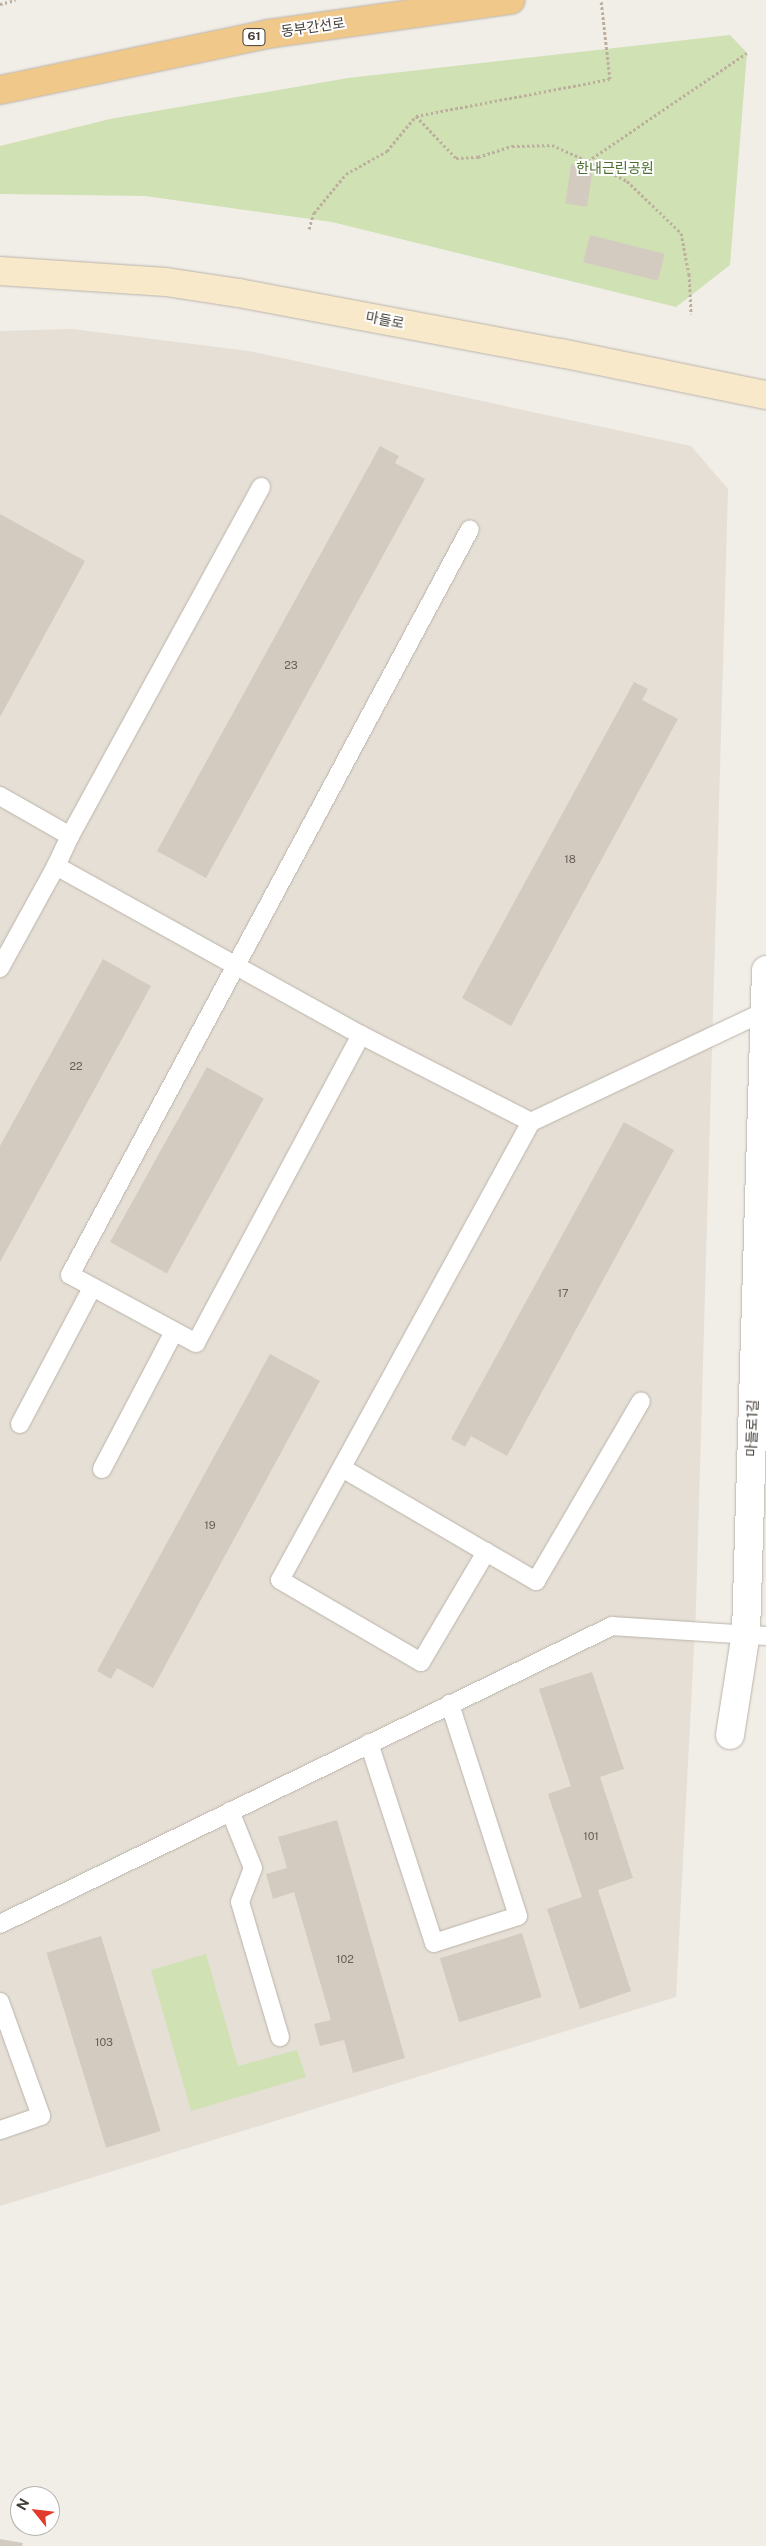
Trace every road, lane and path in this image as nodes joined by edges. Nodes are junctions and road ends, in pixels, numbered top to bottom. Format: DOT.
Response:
graph roads {
  1 [pos="16,0"];
  2 [pos="511,0"];
  3 [pos="600,0"];
  4 [pos="0,4"];
  5 [pos="747,53"];
  6 [pos="0,90"];
  7 [pos="416,116"];
  8 [pos="588,161"];
  9 [pos="309,229"];
  10 [pos="0,271"];
  11 [pos="691,314"];
  12 [pos="766,395"];
  13 [pos="261,487"];
  14 [pos="470,529"];
  15 [pos="0,796"];
  16 [pos="70,836"];
  17 [pos="56,866"];
  18 [pos="237,966"];
  19 [pos="0,968"];
  20 [pos="766,970"];
  21 [pos="765,1011"];
  22 [pos="361,1035"];
  23 [pos="531,1122"];
  24 [pos="92,1288"];
  25 [pos="174,1332"];
  26 [pos="641,1401"];
  27 [pos="20,1424"];
  28 [pos="342,1468"];
  29 [pos="102,1469"];
  30 [pos="486,1552"];
  31 [pos="756,1634"];
  32 [pos="450,1704"];
  33 [pos="730,1735"];
  34 [pos="369,1743"];
  35 [pos="230,1812"];
  36 [pos="0,1924"];
  37 [pos="0,2002"];
  38 [pos="280,2037"];
  39 [pos="0,2130"];
  1 -- 4 [label="path"];
  2 -- 6 [label="highway, 동부간선로 / 61"];
  3 -- 7 [label="path"];
  5 -- 8 [label="path"];
  7 -- 8 [label="path"];
  7 -- 9 [label="path"];
  8 -- 11 [label="path"];
  10 -- 12 [label="main road, 마들로"];
  13 -- 16 [label="lane"];
  14 -- 18 [label="lane"];
  15 -- 16 [label="lane"];
  16 -- 17 [label="lane"];
  17 -- 18 [label="lane"];
  17 -- 19 [label="lane"];
  18 -- 22 [label="lane"];
  18 -- 24 [label="lane"];
  20 -- 21 [label="street, 마들로1길"];
  21 -- 23 [label="lane"];
  21 -- 31 [label="street, 마들로1길"];
  22 -- 23 [label="lane"];
  22 -- 25 [label="lane"];
  23 -- 28 [label="lane"];
  24 -- 25 [label="lane"];
  24 -- 27 [label="lane"];
  25 -- 29 [label="lane"];
  26 -- 30 [label="lane"];
  28 -- 30 [label="lane"];
  28 -- 30 [label="lane"];
  31 -- 32 [label="lane"];
  31 -- 33 [label="street, 마들로1길"];
  32 -- 34 [label="lane"];
  32 -- 34 [label="lane"];
  34 -- 35 [label="lane"];
  35 -- 36 [label="lane"];
  35 -- 38 [label="lane"];
  37 -- 39 [label="lane"];
}
